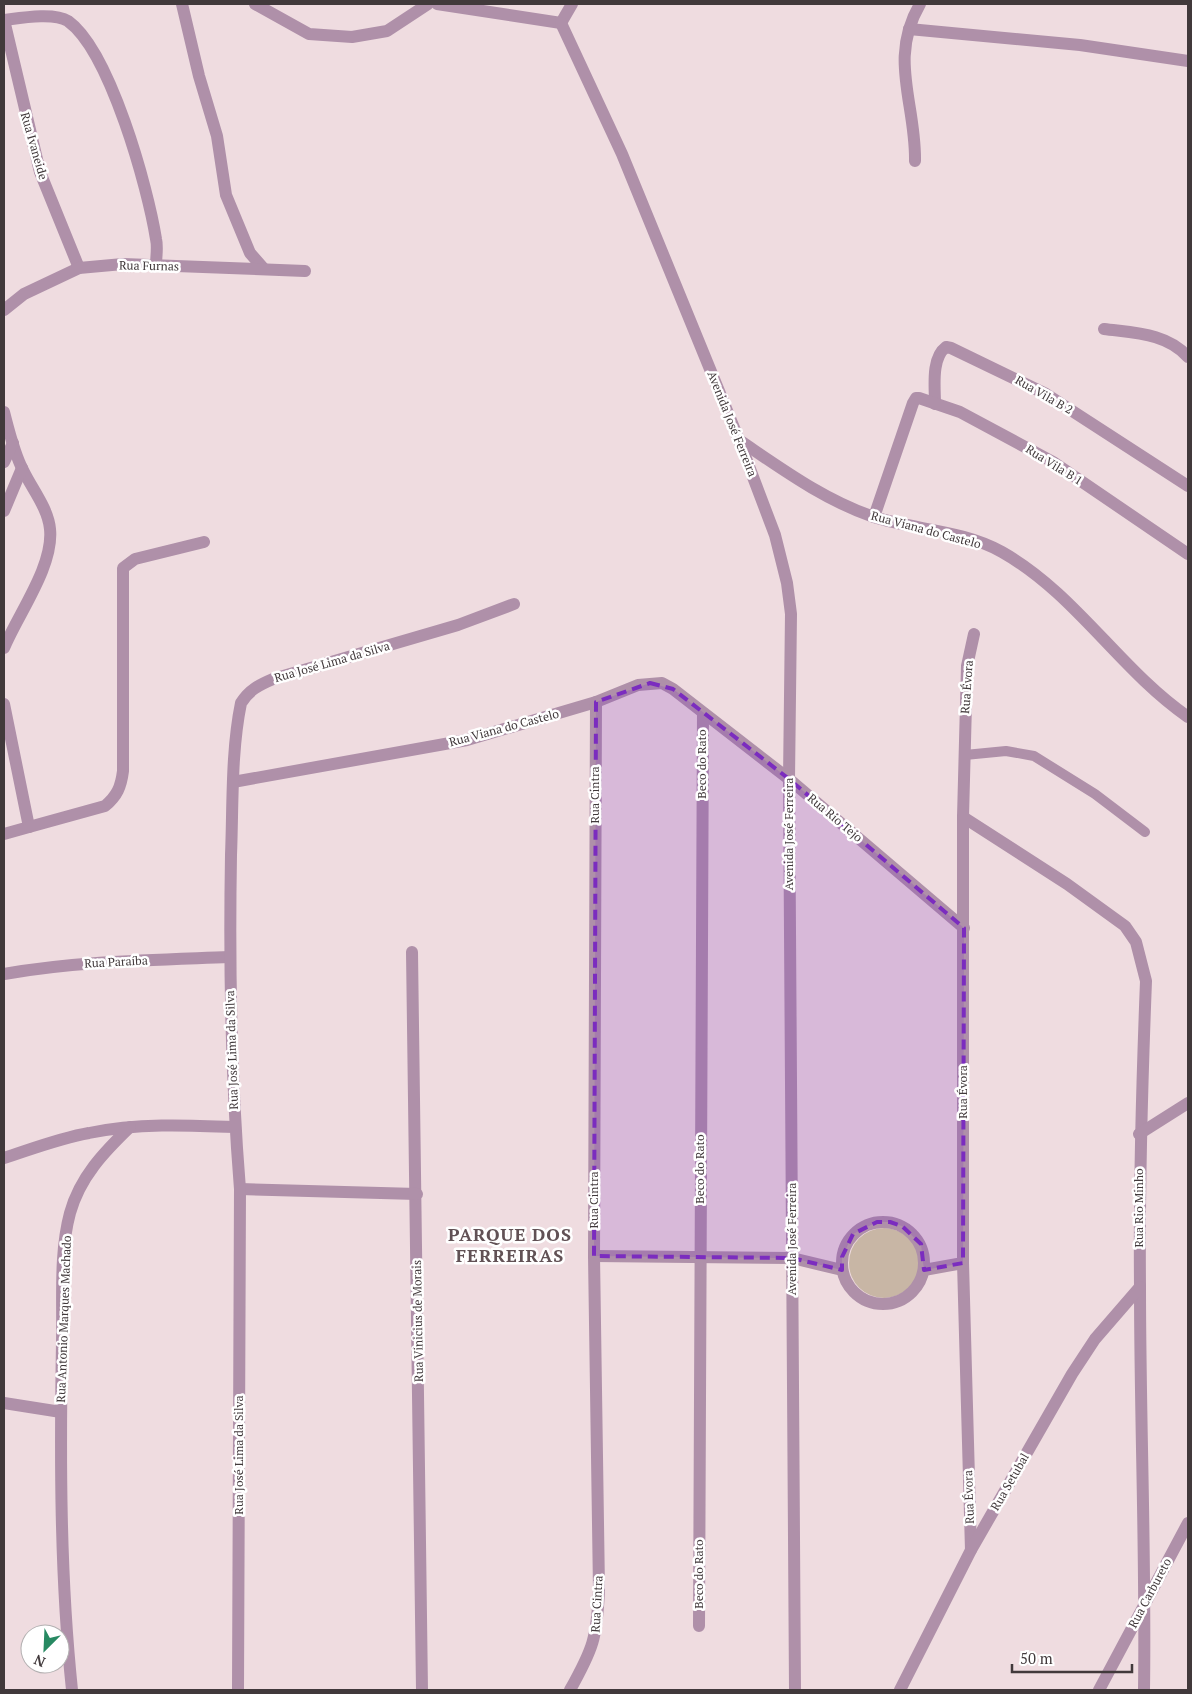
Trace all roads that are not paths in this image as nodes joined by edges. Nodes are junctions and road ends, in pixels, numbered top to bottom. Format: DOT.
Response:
graph roads {
  1 [pos="182,4"];
  2 [pos="255,4"];
  3 [pos="428,4"];
  4 [pos="437,4"];
  5 [pos="572,4"];
  6 [pos="920,4"];
  7 [pos="4,20"];
  8 [pos="561,23"];
  9 [pos="909,28"];
  10 [pos="1188,61"];
  11 [pos="915,161"];
  12 [pos="156,265"];
  13 [pos="79,268"];
  14 [pos="264,269"];
  15 [pos="305,271"];
  16 [pos="4,310"];
  17 [pos="1104,329"];
  18 [pos="1188,357"];
  19 [pos="935,404"];
  20 [pos="4,412"];
  21 [pos="740,440"];
  22 [pos="13,443"];
  23 [pos="4,462"];
  24 [pos="22,468"];
  25 [pos="1188,486"];
  26 [pos="4,511"];
  27 [pos="874,517"];
  28 [pos="204,542"];
  29 [pos="1188,554"];
  30 [pos="514,604"];
  31 [pos="974,634"];
  32 [pos="4,648"];
  33 [pos="596,702"];
  34 [pos="4,704"];
  35 [pos="703,713"];
  36 [pos="1188,717"];
  37 [pos="965,755"];
  38 [pos="789,779"];
  39 [pos="233,782"];
  40 [pos="963,817"];
  41 [pos="29,827"];
  42 [pos="1145,832"];
  43 [pos="4,834"];
  44 [pos="964,928"];
  45 [pos="412,952"];
  46 [pos="229,957"];
  47 [pos="4,974"];
  48 [pos="1188,1102"];
  49 [pos="130,1127"];
  50 [pos="235,1127"];
  51 [pos="1140,1134"];
  52 [pos="4,1158"];
  53 [pos="240,1190"];
  54 [pos="417,1194"];
  55 [pos="594,1256"];
  56 [pos="699,1257"];
  57 [pos="792,1258"];
  58 [pos="963,1263"];
  59 [pos="842,1270"];
  60 [pos="924,1270"];
  61 [pos="1140,1287"];
  62 [pos="4,1403"];
  63 [pos="61,1412"];
  64 [pos="1188,1523"];
  65 [pos="971,1550"];
  66 [pos="1146,1602"];
  67 [pos="699,1626"];
  68 [pos="72,1690"];
  69 [pos="238,1690"];
  70 [pos="422,1690"];
  71 [pos="570,1690"];
  72 [pos="795,1690"];
  73 [pos="900,1690"];
  74 [pos="1099,1690"];
  75 [pos="1144,1690"];
  1 -- 14 [label="street"];
  2 -- 3 [label="street"];
  4 -- 8 [label="street"];
  5 -- 8 [label="street"];
  6 -- 9 [label="street"];
  7 -- 12 [label="street"];
  7 -- 13 [label="street, Rua Ivaneide"];
  8 -- 21 [label="street, Avenida José Ferreira"];
  9 -- 10 [label="street"];
  9 -- 11 [label="street"];
  12 -- 13 [label="street, Rua Furnas"];
  12 -- 14 [label="street, Rua Furnas"];
  13 -- 16 [label="street, Rua Furnas"];
  14 -- 15 [label="street, Rua Furnas"];
  17 -- 18 [label="street"];
  19 -- 25 [label="street, Rua Vila B 2"];
  19 -- 27 [label="street, Rua Vila B 1"];
  19 -- 29 [label="street, Rua Vila B 1"];
  20 -- 22 [label="street"];
  21 -- 27 [label="street, Rua Viana do Castelo"];
  21 -- 38 [label="street, Avenida José Ferreira"];
  22 -- 23 [label="street"];
  22 -- 24 [label="street"];
  24 -- 26 [label="street"];
  24 -- 32 [label="street"];
  27 -- 36 [label="street, Rua Viana do Castelo"];
  28 -- 41 [label="street"];
  30 -- 39 [label="street, Rua José Lima da Silva"];
  31 -- 37 [label="street, Rua Évora"];
  33 -- 35 [label="street, Rua Viana do Castelo"];
  33 -- 39 [label="street, Rua Viana do Castelo"];
  33 -- 55 [label="street, Rua Cintra"];
  34 -- 41 [label="street"];
  35 -- 38 [label="street, Rua Rio Tejo"];
  35 -- 56 [label="street, Beco do Rato"];
  37 -- 40 [label="street, Rua Évora"];
  37 -- 42 [label="lane"];
  38 -- 44 [label="street, Rua Rio Tejo"];
  38 -- 57 [label="street, Avenida José Ferreira"];
  39 -- 46 [label="street, Rua José Lima da Silva"];
  40 -- 44 [label="street, Rua Évora"];
  40 -- 51 [label="street, Rua Rio Minho"];
  41 -- 43 [label="street"];
  44 -- 58 [label="street, Rua Évora"];
  45 -- 54 [label="street, Rua Vinicius de Morais"];
  46 -- 47 [label="street, Rua Paraíba"];
  46 -- 50 [label="street, Rua José Lima da Silva"];
  48 -- 51 [label="street"];
  49 -- 50 [label="street"];
  49 -- 52 [label="street"];
  49 -- 63 [label="street, Rua Antonio Marques Machado"];
  50 -- 53 [label="street, Rua José Lima da Silva"];
  51 -- 61 [label="street, Rua Rio Minho"];
  53 -- 54 [label="street"];
  53 -- 69 [label="street, Rua José Lima da Silva"];
  54 -- 70 [label="street, Rua Vinicius de Morais"];
  55 -- 56 [label="street"];
  55 -- 71 [label="street, Rua Cintra"];
  56 -- 57 [label="street"];
  56 -- 67 [label="street, Beco do Rato"];
  57 -- 59 [label="street"];
  57 -- 72 [label="street, Avenida José Ferreira"];
  58 -- 60 [label="street"];
  58 -- 65 [label="street, Rua Évora"];
  59 -- 60 [label="street"];
  59 -- 60 [label="street"];
  61 -- 65 [label="street, Rua Setubal"];
  61 -- 66 [label="street, Rua Rio Minho"];
  62 -- 63 [label="street, Rua Antonio Marques Machado"];
  63 -- 68 [label="street, Rua Antonio Marques Machado"];
  64 -- 66 [label="street, Rua Carbureto"];
  65 -- 73 [label="street, Rua Setubal"];
  66 -- 74 [label="street, Rua Carbureto"];
  66 -- 75 [label="street, Rua Rio Minho"];
}
